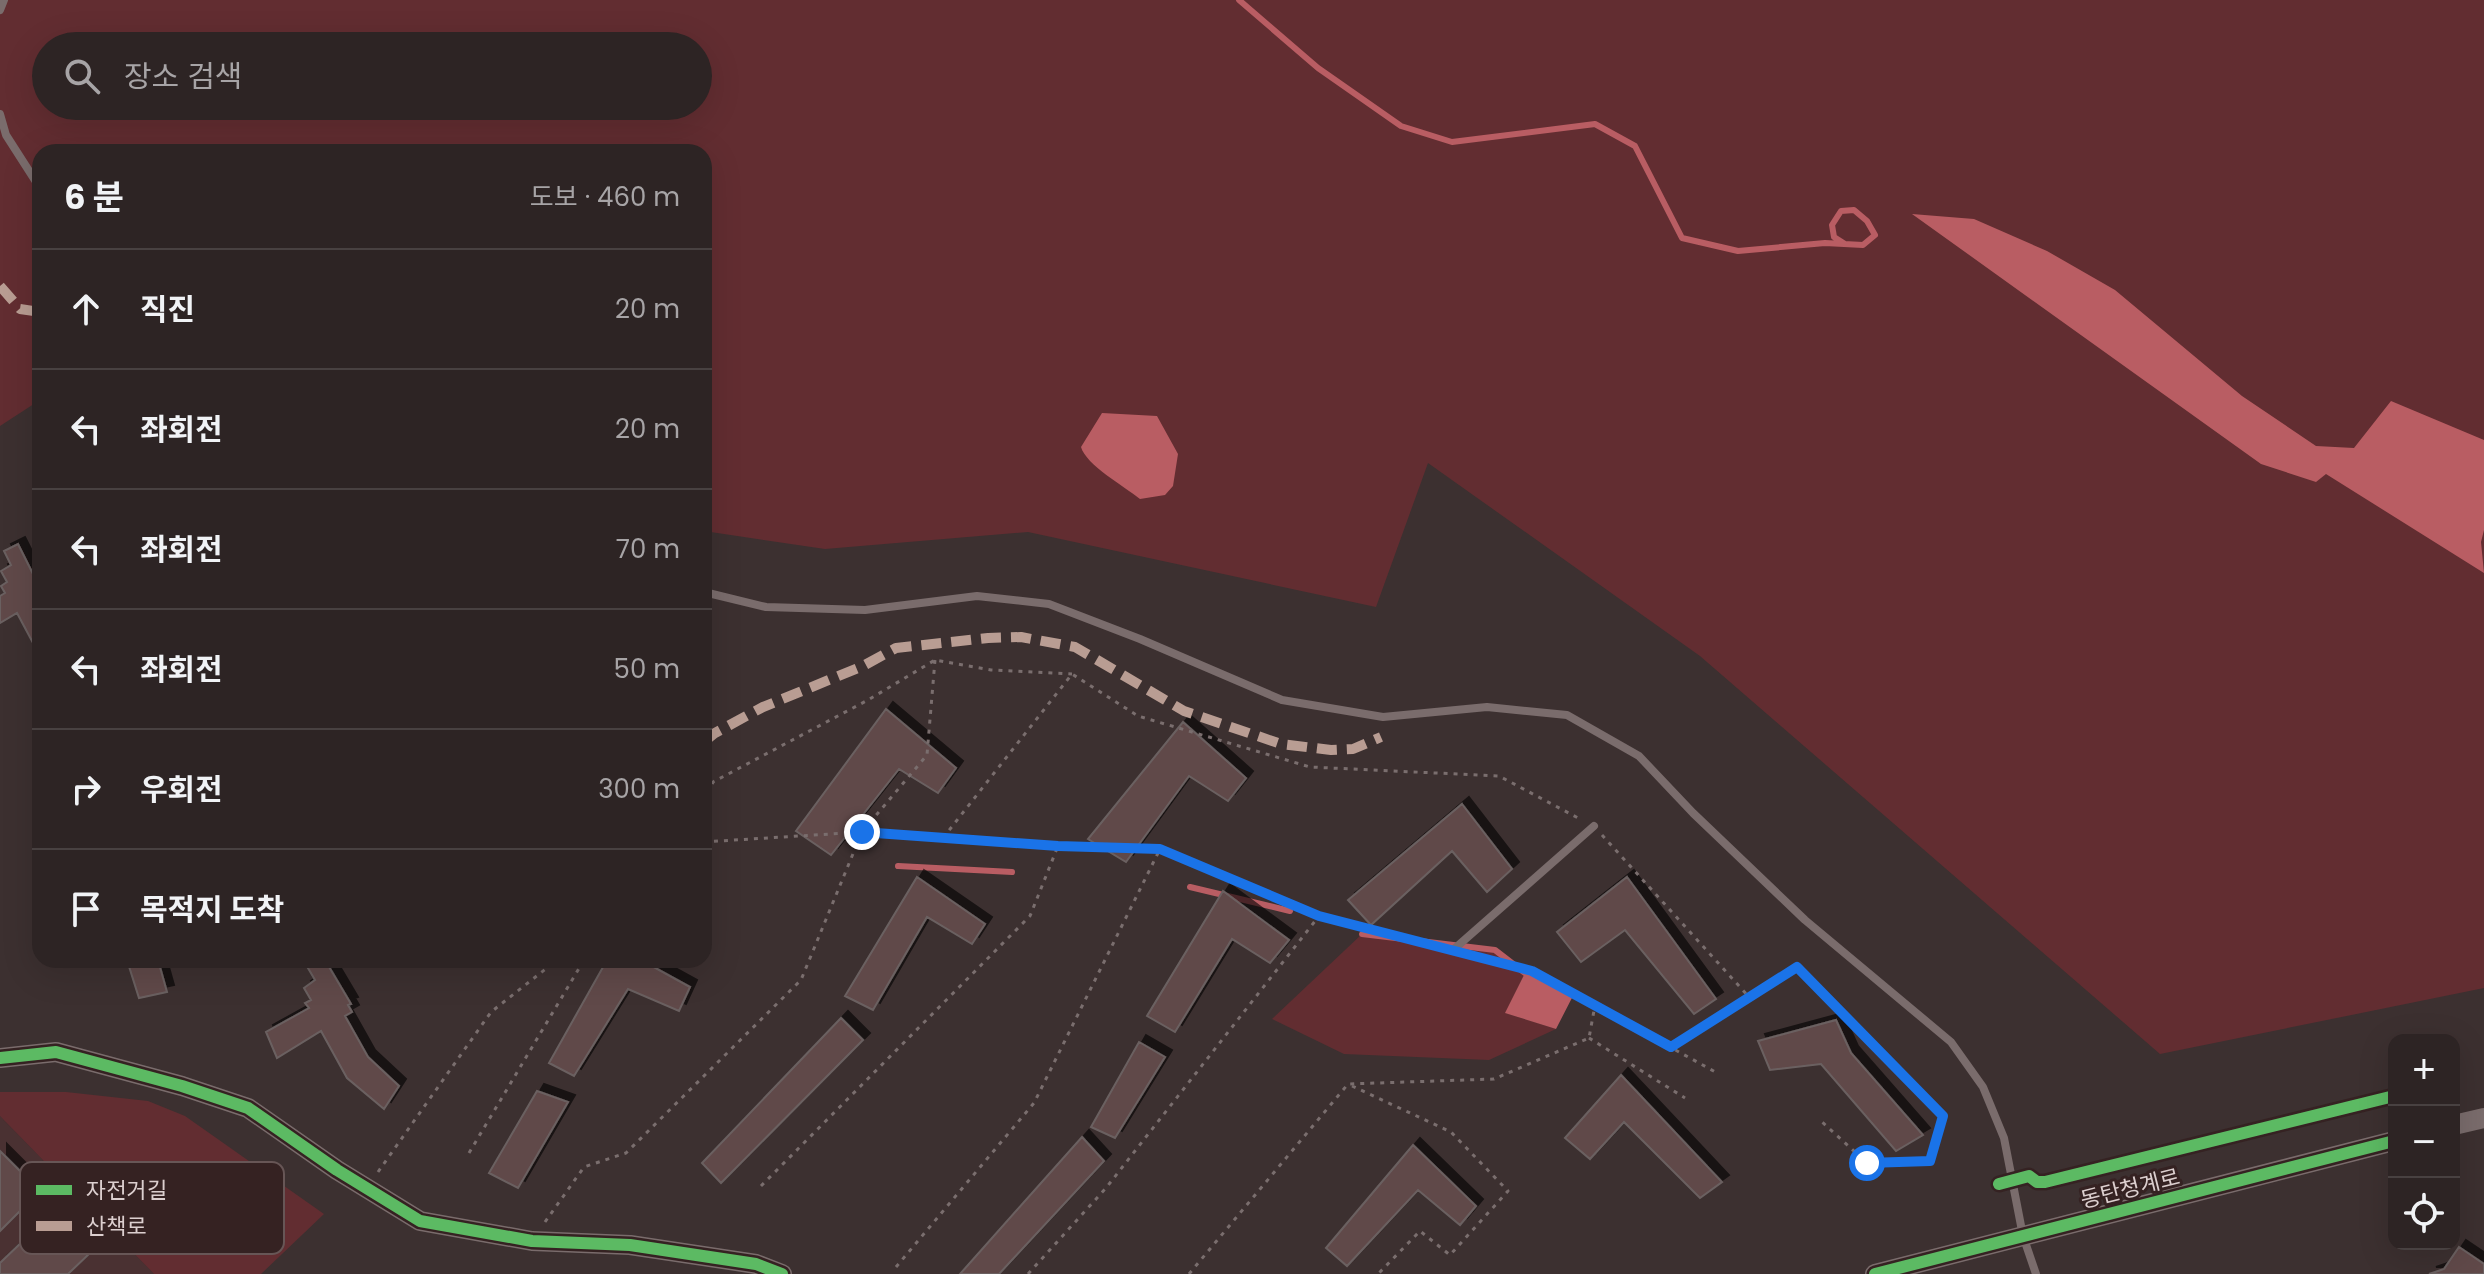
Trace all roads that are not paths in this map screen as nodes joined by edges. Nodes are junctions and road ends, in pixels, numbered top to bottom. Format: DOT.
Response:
graph roads {
  1 [pos="4,0"];
  2 [pos="0,10"];
  3 [pos="0,114"];
  4 [pos="32,176"];
  5 [pos="712,594"];
  6 [pos="1594,826"];
  7 [pos="1453,950"];
  8 [pos="0,1058"];
  9 [pos="2484,1118"];
  10 [pos="2460,1124"];
  11 [pos="2388,1143"];
  12 [pos="2023,1236"];
  13 [pos="782,1274"];
  14 [pos="1875,1274"];
  15 [pos="2036,1274"];
  1 -- 2 [label="lane"];
  3 -- 4 [label="lane"];
  5 -- 12 [label="lane"];
  6 -- 7 [label="lane"];
  8 -- 13 [label="street"];
  9 -- 10 [label="street"];
  11 -- 12 [label="street, 동탄청계로"];
  12 -- 14 [label="street, 동탄청계로"];
  12 -- 15 [label="lane"];
}
